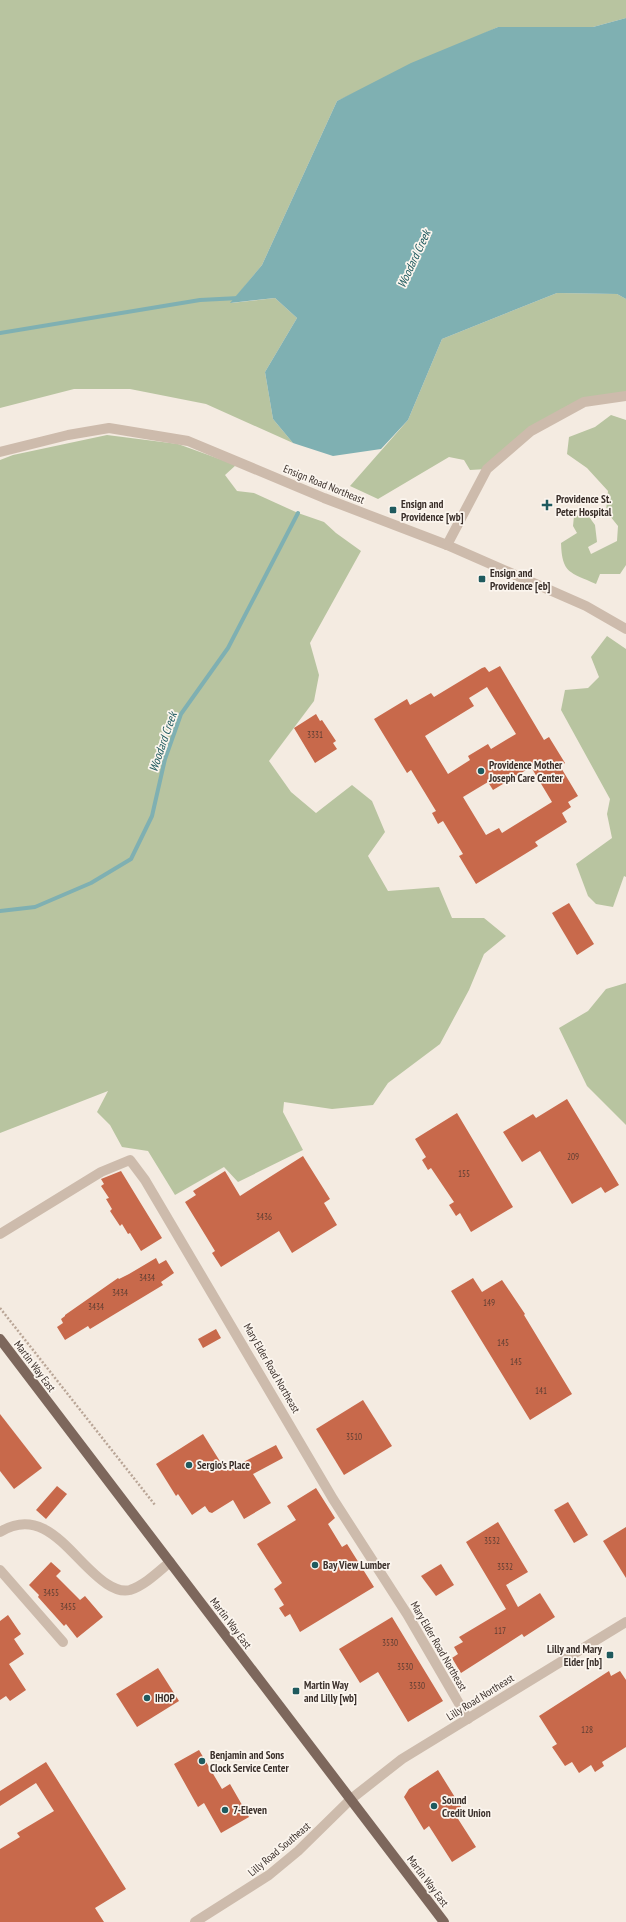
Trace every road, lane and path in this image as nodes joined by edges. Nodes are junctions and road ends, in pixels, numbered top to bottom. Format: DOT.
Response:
graph roads {
  1 [pos="626,396"];
  2 [pos="0,452"];
  3 [pos="447,545"];
  4 [pos="626,629"];
  5 [pos="0,1234"];
  6 [pos="0,1308"];
  7 [pos="0,1339"];
  8 [pos="155,1505"];
  9 [pos="0,1532"];
  10 [pos="170,1562"];
  11 [pos="0,1570"];
  12 [pos="626,1622"];
  13 [pos="63,1642"];
  14 [pos="468,1719"];
  15 [pos="351,1799"];
  16 [pos="195,1922"];
  17 [pos="444,1922"];
  1 -- 3 [label="street"];
  2 -- 3 [label="street, Ensign Road Northeast"];
  3 -- 4 [label="street, Ensign Road Northeast"];
  5 -- 14 [label="street, Mary Elder Road Northeast"];
  6 -- 8 [label="path"];
  7 -- 10 [label="main road, Martin Way East"];
  9 -- 10 [label="street"];
  10 -- 15 [label="main road, Martin Way East"];
  11 -- 13 [label="street"];
  12 -- 14 [label="street, Lilly Road Northeast"];
  14 -- 15 [label="street, Lilly Road Northeast"];
  15 -- 16 [label="street, Lilly Road Southeast"];
  15 -- 17 [label="main road, Martin Way East"];
}
